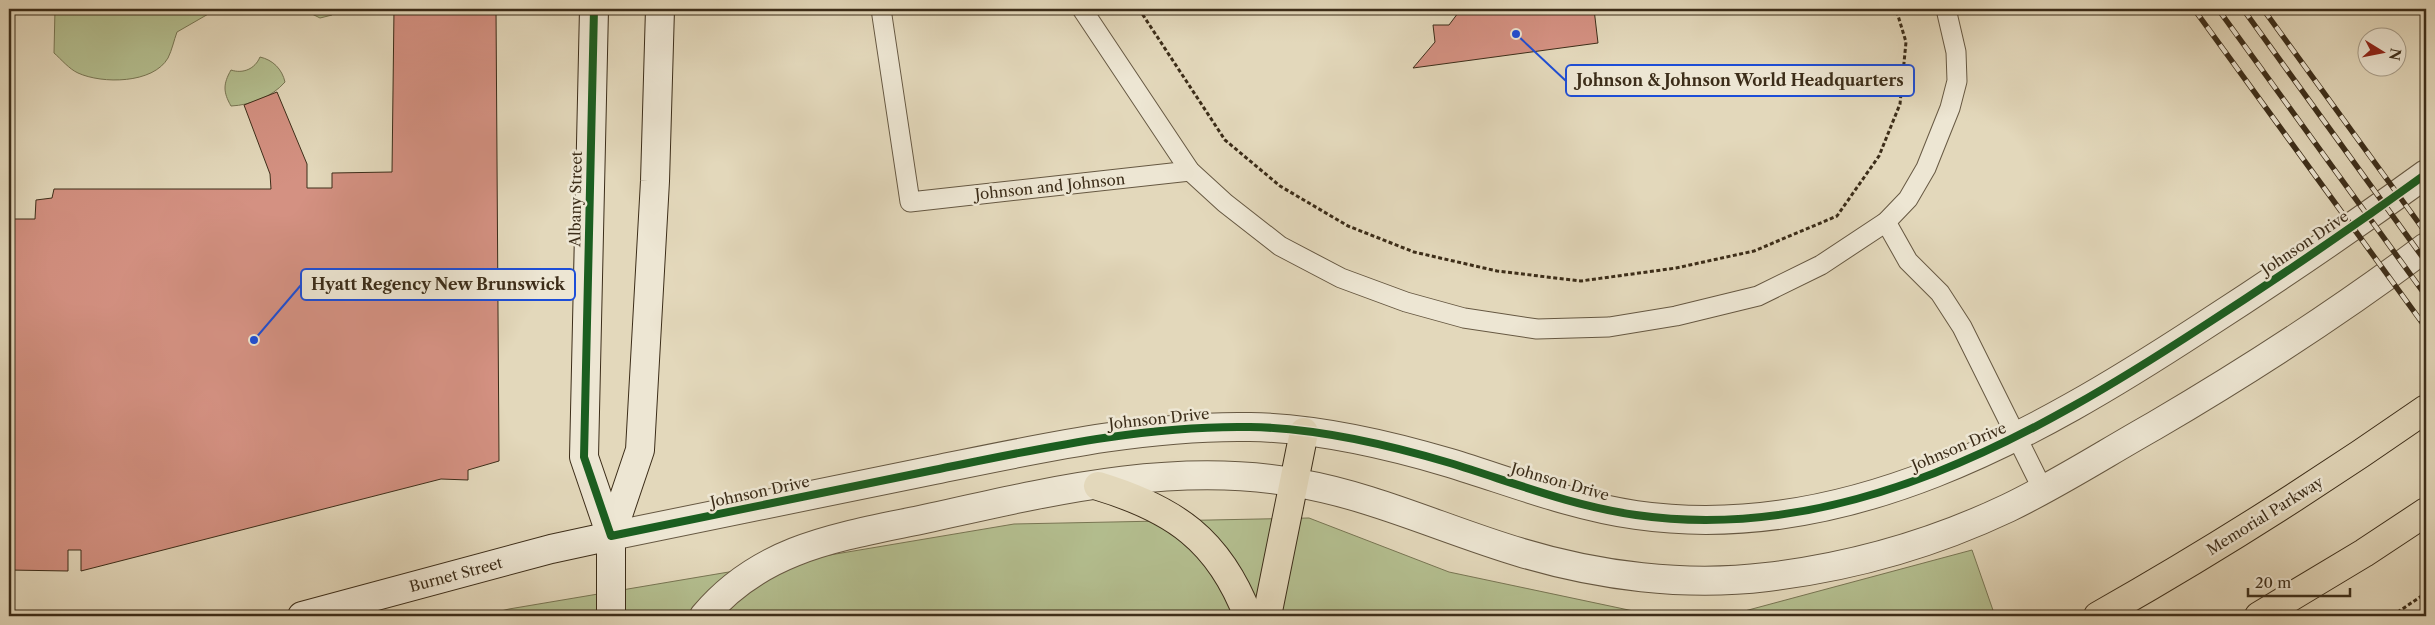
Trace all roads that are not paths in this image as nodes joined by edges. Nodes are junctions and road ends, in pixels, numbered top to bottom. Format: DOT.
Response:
graph roads {
  1 [pos="594,9"];
  2 [pos="660,9"];
  3 [pos="881,9"];
  4 [pos="1082,9"];
  5 [pos="1946,9"];
  6 [pos="1190,171"];
  7 [pos="2426,174"];
  8 [pos="1886,222"];
  9 [pos="2426,247"];
  10 [pos="2426,409"];
  11 [pos="1304,432"];
  12 [pos="2018,438"];
  13 [pos="1294,482"];
  14 [pos="1098,486"];
  15 [pos="2043,490"];
  16 [pos="2426,512"];
  17 [pos="612,536"];
  18 [pos="302,616"];
  19 [pos="611,616"];
  20 [pos="704,616"];
  21 [pos="1248,616"];
  22 [pos="1267,616"];
  23 [pos="2098,616"];
  24 [pos="2259,616"];
  1 -- 17 [label="street, Albany Street"];
  2 -- 17 [label="street, Albany Street"];
  3 -- 6 [label="lane, Johnson and Johnson"];
  4 -- 6 [label="lane"];
  5 -- 8 [label="lane"];
  6 -- 8 [label="lane"];
  7 -- 12 [label="street, Johnson Drive"];
  8 -- 12 [label="lane"];
  9 -- 15 [label="street"];
  10 -- 23 [label="highway, Memorial Parkway"];
  11 -- 12 [label="street, Johnson Drive"];
  11 -- 13 [label="highway"];
  11 -- 17 [label="street, Johnson Drive"];
  12 -- 15 [label="lane"];
  13 -- 14 [label="street"];
  13 -- 15 [label="street"];
  13 -- 22 [label="highway"];
  14 -- 20 [label="street"];
  14 -- 21 [label="highway"];
  16 -- 24 [label="highway"];
  17 -- 18 [label="street, Burnet Street"];
  17 -- 19 [label="street, Albany Street"];
}
